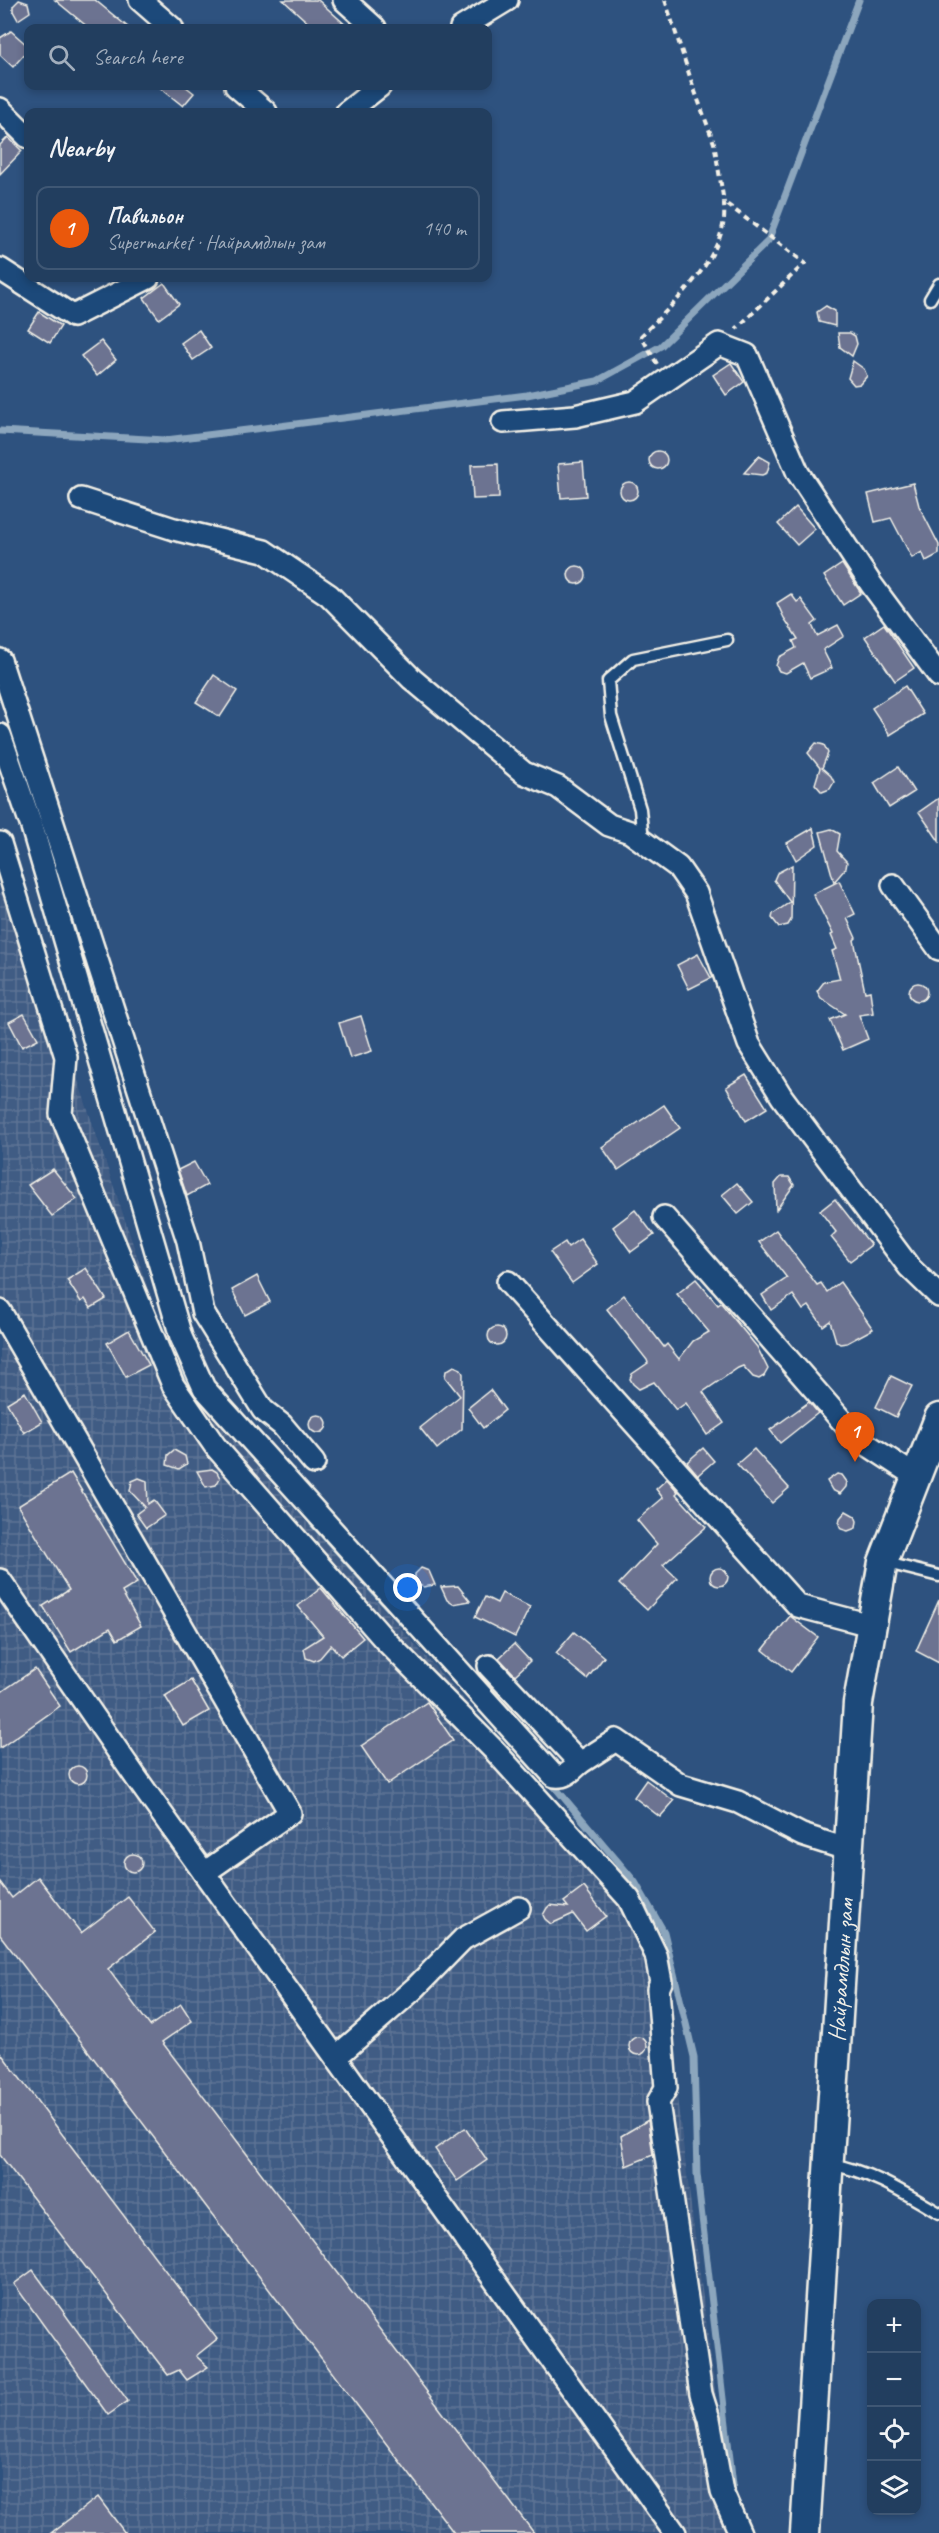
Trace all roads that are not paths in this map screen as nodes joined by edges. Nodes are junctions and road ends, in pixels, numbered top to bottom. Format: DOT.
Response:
graph roads {
  1 [pos="140,0"];
  2 [pos="344,0"];
  3 [pos="507,0"];
  4 [pos="167,24"];
  5 [pos="371,24"];
  6 [pos="468,24"];
  7 [pos="241,90"];
  8 [pos="375,90"];
  9 [pos="261,108"];
  10 [pos="352,108"];
  11 [pos="0,109"];
  12 [pos="24,133"];
  13 [pos="0,269"];
  14 [pos="140,282"];
  15 [pos="939,284"];
  16 [pos="930,299"];
  17 [pos="503,422"];
  18 [pos="81,499"];
  19 [pos="727,640"];
  20 [pos="0,660"];
  21 [pos="939,676"];
  22 [pos="0,735"];
  23 [pos="644,842"];
  24 [pos="0,843"];
  25 [pos="893,885"];
  26 [pos="939,949"];
  27 [pos="664,1217"];
  28 [pos="508,1281"];
  29 [pos="939,1296"];
  30 [pos="0,1311"];
  31 [pos="939,1418"];
  32 [pos="314,1463"];
  33 [pos="915,1476"];
  34 [pos="883,1562"];
  35 [pos="939,1576"];
  36 [pos="0,1580"];
  37 [pos="870,1625"];
  38 [pos="489,1666"];
  39 [pos="580,1763"];
  40 [pos="849,1850"];
  41 [pos="204,1873"];
  42 [pos="519,1908"];
  43 [pos="336,2057"];
  44 [pos="829,2164"];
  45 [pos="939,2213"];
  46 [pos="675,2533"];
  47 [pos="740,2533"];
  48 [pos="805,2533"];
  1 -- 4 [label="street"];
  2 -- 5 [label="street"];
  3 -- 6 [label="street"];
  7 -- 9 [label="street"];
  8 -- 10 [label="street"];
  11 -- 12 [label="street"];
  13 -- 14 [label="street"];
  15 -- 16 [label="lane"];
  17 -- 21 [label="street"];
  18 -- 23 [label="street"];
  19 -- 23 [label="lane"];
  20 -- 32 [label="street"];
  22 -- 39 [label="street"];
  23 -- 29 [label="street"];
  24 -- 47 [label="street"];
  25 -- 26 [label="street"];
  27 -- 33 [label="street"];
  28 -- 37 [label="street"];
  30 -- 41 [label="street"];
  31 -- 33 [label="main road, Найрамдлын зам"];
  33 -- 34 [label="main road, Найрамдлын зам"];
  34 -- 35 [label="lane"];
  34 -- 37 [label="main road, Найрамдлын зам"];
  36 -- 41 [label="street"];
  37 -- 40 [label="main road, Найрамдлын зам"];
  38 -- 39 [label="street"];
  39 -- 40 [label="street"];
  40 -- 44 [label="main road, Найрамдлын зам"];
  41 -- 43 [label="street"];
  42 -- 43 [label="street"];
  43 -- 46 [label="street"];
  44 -- 45 [label="lane"];
  44 -- 48 [label="main road, Найрамдлын зам"];
}
